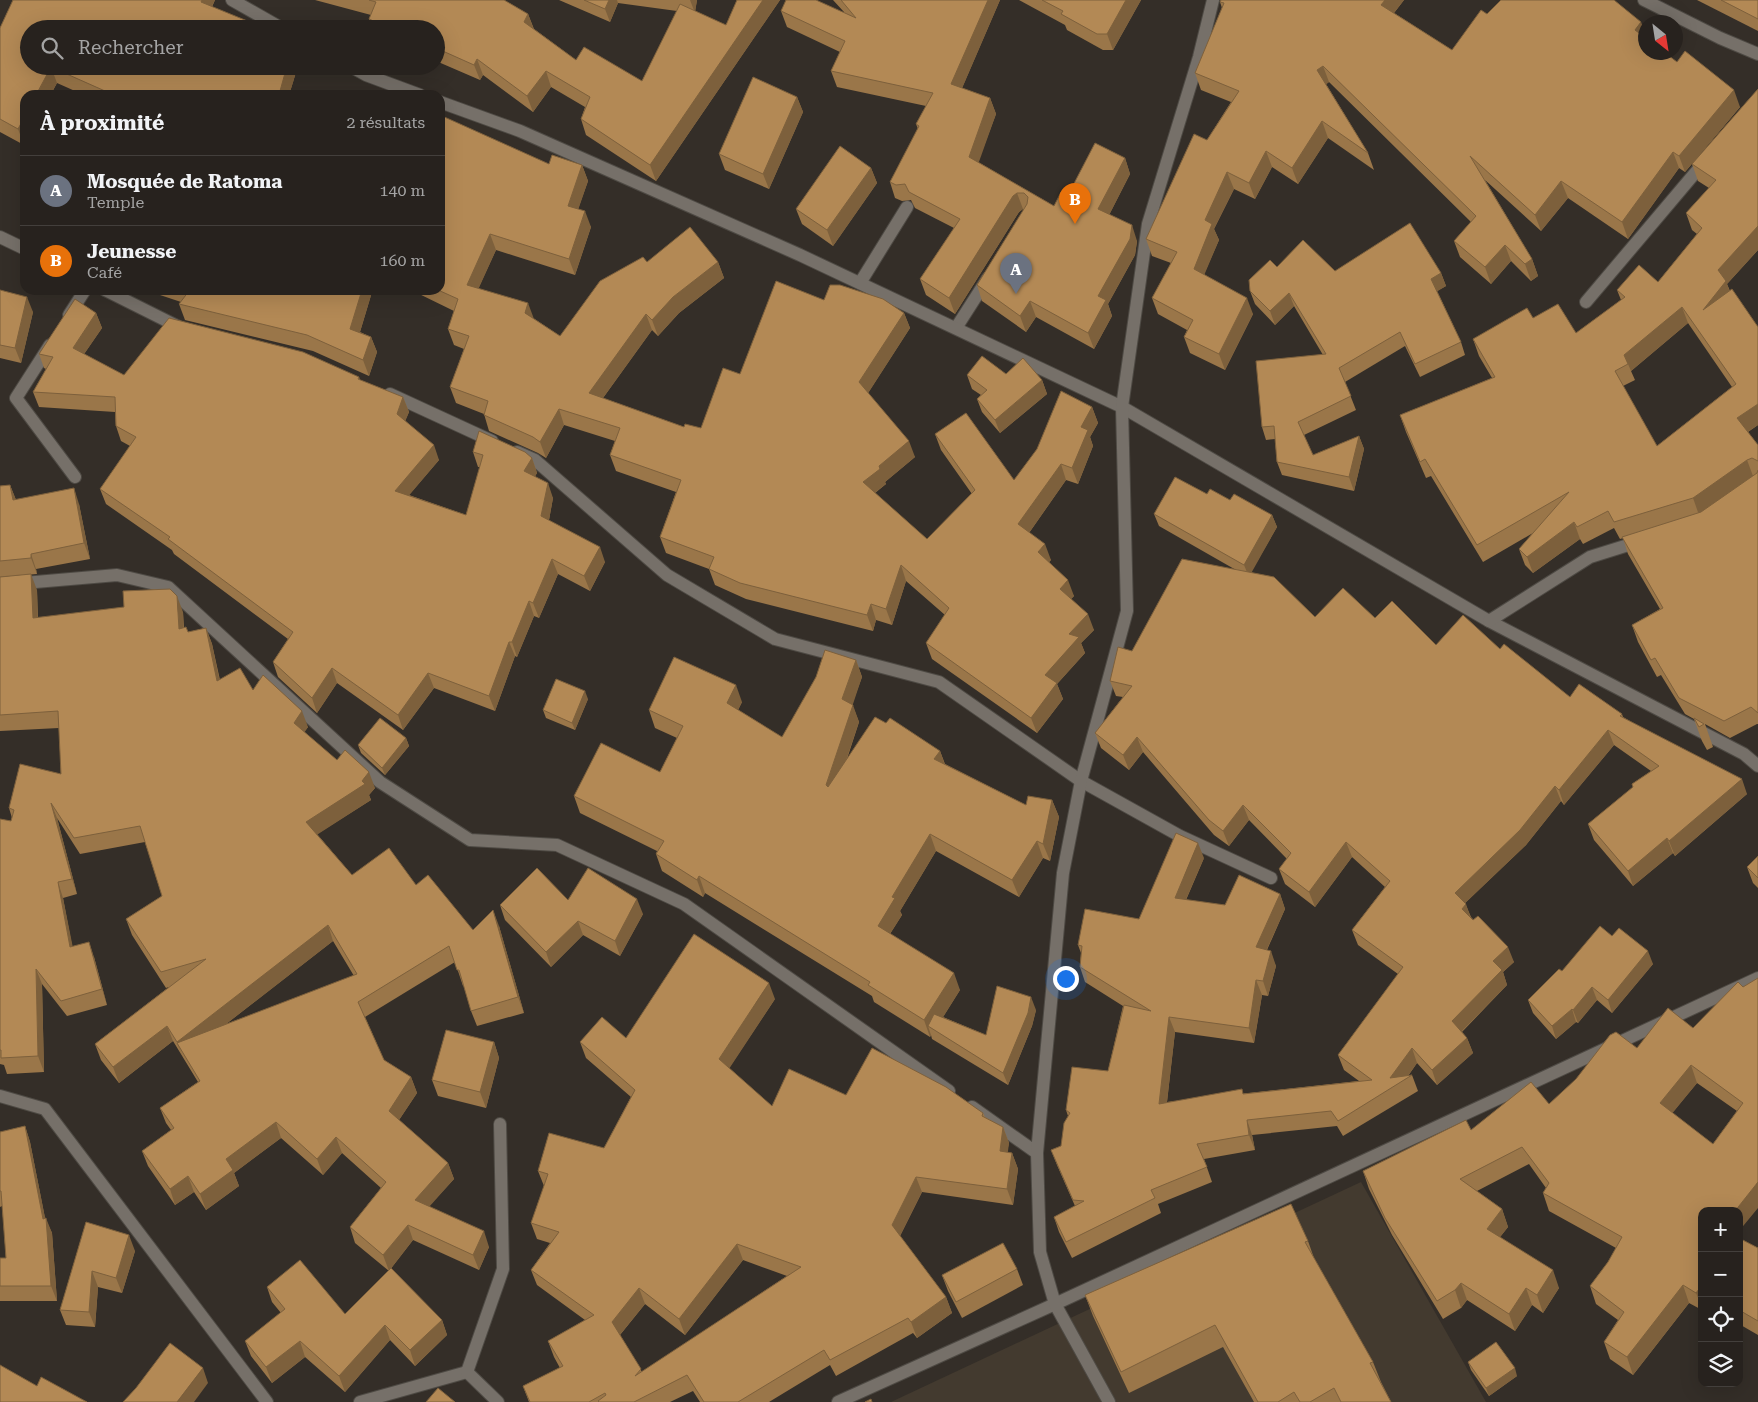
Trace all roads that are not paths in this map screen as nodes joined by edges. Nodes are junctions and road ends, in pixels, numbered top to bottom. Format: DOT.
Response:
graph roads {
  1 [pos="232,0"];
  2 [pos="1213,0"];
  3 [pos="1644,0"];
  4 [pos="267,20"];
  5 [pos="1758,54"];
  6 [pos="366,75"];
  7 [pos="406,90"];
  8 [pos="445,104"];
  9 [pos="1714,151"];
  10 [pos="907,207"];
  11 [pos="0,237"];
  12 [pos="20,247"];
  13 [pos="996,265"];
  14 [pos="860,284"];
  15 [pos="82,295"];
  16 [pos="115,295"];
  17 [pos="1586,302"];
  18 [pos="956,328"];
  19 [pos="191,331"];
  20 [pos="374,387"];
  21 [pos="1122,407"];
  22 [pos="75,477"];
  23 [pos="1656,536"];
  24 [pos="0,585"];
  25 [pos="1489,621"];
  26 [pos="1758,766"];
  27 [pos="1081,781"];
  28 [pos="1271,878"];
  29 [pos="1758,978"];
  30 [pos="0,1096"];
  31 [pos="500,1124"];
  32 [pos="1037,1153"];
  33 [pos="1055,1304"];
  34 [pos="467,1372"];
  35 [pos="267,1402"];
  36 [pos="360,1402"];
  37 [pos="498,1402"];
  38 [pos="838,1402"];
  39 [pos="1109,1402"];
  1 -- 4 [label="street"];
  2 -- 21 [label="street"];
  3 -- 5 [label="street"];
  6 -- 7 [label="street"];
  8 -- 14 [label="street"];
  9 -- 17 [label="street"];
  10 -- 14 [label="street"];
  11 -- 12 [label="street"];
  13 -- 18 [label="street"];
  14 -- 18 [label="street"];
  15 -- 22 [label="street"];
  16 -- 19 [label="street"];
  18 -- 21 [label="street"];
  20 -- 27 [label="street"];
  21 -- 25 [label="street"];
  21 -- 27 [label="street"];
  23 -- 25 [label="street"];
  24 -- 32 [label="street"];
  25 -- 26 [label="street"];
  27 -- 28 [label="street"];
  27 -- 32 [label="street"];
  29 -- 33 [label="street"];
  30 -- 35 [label="street"];
  31 -- 34 [label="street"];
  32 -- 33 [label="street"];
  33 -- 38 [label="street"];
  33 -- 39 [label="street"];
  34 -- 36 [label="street"];
  34 -- 37 [label="street"];
}
